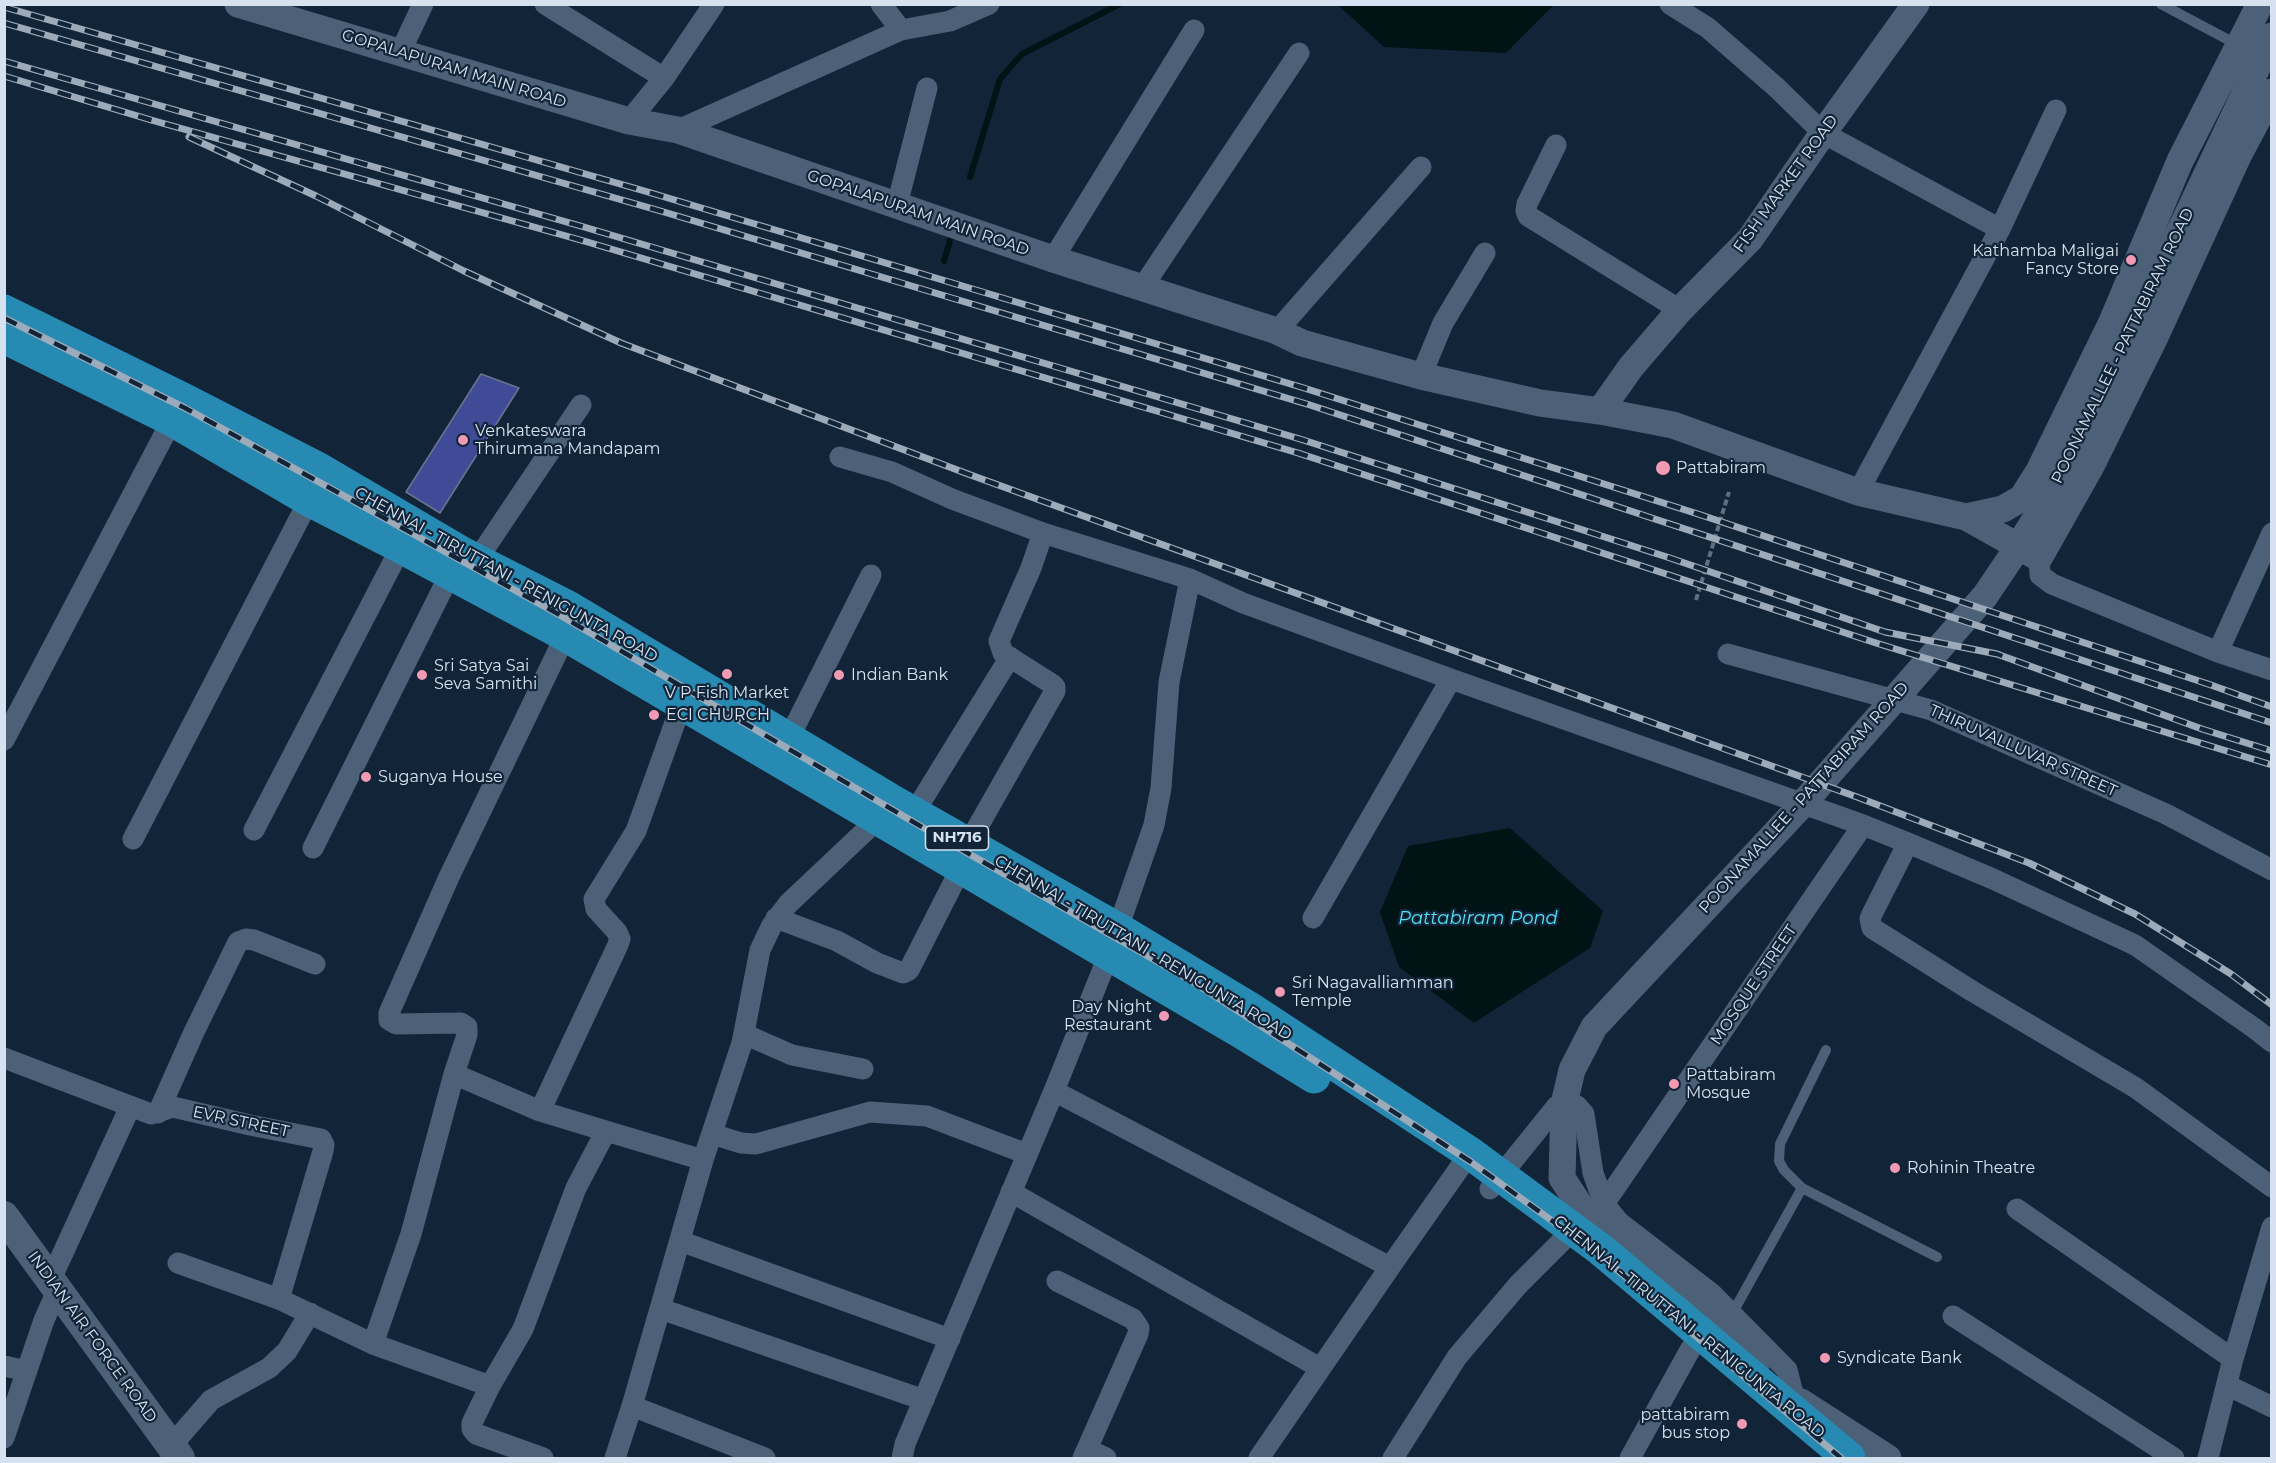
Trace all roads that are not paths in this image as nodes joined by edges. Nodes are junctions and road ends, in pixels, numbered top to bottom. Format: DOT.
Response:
graph roads {
  1 [pos="238,4"];
  2 [pos="423,4"];
  3 [pos="545,4"];
  4 [pos="714,4"];
  5 [pos="881,4"];
  6 [pos="989,4"];
  7 [pos="1670,4"];
  8 [pos="1916,4"];
  9 [pos="2161,4"];
  10 [pos="2260,4"];
  11 [pos="273,9"];
  12 [pos="901,30"];
  13 [pos="1194,30"];
  14 [pos="2271,36"];
  15 [pos="2239,45"];
  16 [pos="400,53"];
  17 [pos="1299,54"];
  18 [pos="664,78"];
  19 [pos="927,88"];
  20 [pos="2269,102"];
  21 [pos="2056,110"];
  22 [pos="629,121"];
  23 [pos="678,130"];
  24 [pos="1823,133"];
  25 [pos="1556,145"];
  26 [pos="1421,167"];
  27 [pos="897,206"];
  28 [pos="2000,229"];
  29 [pos="1485,253"];
  30 [pos="1053,259"];
  31 [pos="1142,288"];
  32 [pos="1680,310"];
  33 [pos="4,311"];
  34 [pos="1277,332"];
  35 [pos="4,337"];
  36 [pos="1421,376"];
  37 [pos="581,405"];
  38 [pos="1600,411"];
  39 [pos="172,420"];
  40 [pos="840,457"];
  41 [pos="1858,492"];
  42 [pos="309,500"];
  43 [pos="1966,517"];
  44 [pos="1043,533"];
  45 [pos="2271,533"];
  46 [pos="400,546"];
  47 [pos="2039,558"];
  48 [pos="463,567"];
  49 [pos="871,574"];
  50 [pos="1190,579"];
  51 [pos="571,623"];
  52 [pos="2218,652"];
  53 [pos="1728,654"];
  54 [pos="1010,657"];
  55 [pos="2271,669"];
  56 [pos="1451,680"];
  57 [pos="682,703"];
  58 [pos="789,738"];
  59 [pos="4,740"];
  60 [pos="914,813"];
  61 [pos="877,820"];
  62 [pos="1863,825"];
  63 [pos="254,830"];
  64 [pos="133,839"];
  65 [pos="1908,843"];
  66 [pos="313,848"];
  67 [pos="964,856"];
  68 [pos="2271,870"];
  69 [pos="776,918"];
  70 [pos="1313,918"];
  71 [pos="1113,942"];
  72 [pos="315,964"];
  73 [pos="744,1034"];
  74 [pos="2271,1042"];
  75 [pos="1826,1050"];
  76 [pos="4,1058"];
  77 [pos="862,1070"];
  78 [pos="454,1074"];
  79 [pos="1054,1091"];
  80 [pos="130,1107"];
  81 [pos="540,1111"];
  82 [pos="158,1113"];
  83 [pos="606,1131"];
  84 [pos="712,1134"];
  85 [pos="1027,1154"];
  86 [pos="703,1160"];
  87 [pos="1465,1160"];
  88 [pos="1495,1182"];
  89 [pos="2271,1187"];
  90 [pos="1802,1188"];
  91 [pos="1011,1192"];
  92 [pos="1604,1204"];
  93 [pos="2017,1209"];
  94 [pos="4,1216"];
  95 [pos="2271,1227"];
  96 [pos="1568,1235"];
  97 [pos="680,1241"];
  98 [pos="1937,1257"];
  99 [pos="178,1263"];
  100 [pos="1390,1267"];
  101 [pos="1057,1281"];
  102 [pos="54,1284"];
  103 [pos="279,1299"];
  104 [pos="661,1309"];
  105 [pos="310,1313"];
  106 [pos="1953,1316"];
  107 [pos="1711,1332"];
  108 [pos="950,1339"];
  109 [pos="373,1344"];
  110 [pos="2233,1359"];
  111 [pos="4,1366"];
  112 [pos="1320,1368"];
  113 [pos="27,1371"];
  114 [pos="2227,1385"];
  115 [pos="490,1386"];
  116 [pos="924,1400"];
  117 [pos="632,1406"];
  118 [pos="2271,1407"];
  119 [pos="4,1438"];
  120 [pos="175,1452"];
  121 [pos="1092,1455"];
  122 [pos="543,1458"];
  123 [pos="615,1458"];
  124 [pos="765,1458"];
  125 [pos="902,1458"];
  126 [pos="1259,1458"];
  127 [pos="1393,1458"];
  128 [pos="1630,1458"];
  129 [pos="1815,1458"];
  130 [pos="1849,1458"];
  131 [pos="1888,1458"];
  132 [pos="2174,1458"];
  133 [pos="2211,1458"];
  1 -- 11 [label="street, GOPALAPURAM MAIN ROAD"];
  2 -- 16 [label="street"];
  3 -- 18 [label="street"];
  4 -- 18 [label="street"];
  5 -- 12 [label="street"];
  6 -- 12 [label="street"];
  7 -- 24 [label="street"];
  8 -- 24 [label="street, FISH MARKET ROAD"];
  9 -- 15 [label="lane"];
  10 -- 15 [label="street"];
  11 -- 16 [label="street, GOPALAPURAM MAIN ROAD"];
  12 -- 23 [label="street"];
  13 -- 30 [label="street"];
  14 -- 107 [label="street, POONAMALLEE - PATTABIRAM ROAD"];
  15 -- 43 [label="street"];
  16 -- 22 [label="street, GOPALAPURAM MAIN ROAD"];
  17 -- 31 [label="street"];
  18 -- 22 [label="street"];
  19 -- 27 [label="street"];
  20 -- 47 [label="street"];
  21 -- 28 [label="street"];
  22 -- 23 [label="street, GOPALAPURAM MAIN ROAD"];
  23 -- 27 [label="street, GOPALAPURAM MAIN ROAD"];
  24 -- 28 [label="street"];
  24 -- 32 [label="street, FISH MARKET ROAD"];
  25 -- 32 [label="street"];
  26 -- 34 [label="street"];
  27 -- 30 [label="street, GOPALAPURAM MAIN ROAD"];
  28 -- 41 [label="street"];
  29 -- 36 [label="street"];
  30 -- 31 [label="street, GOPALAPURAM MAIN ROAD"];
  31 -- 34 [label="street, GOPALAPURAM MAIN ROAD"];
  32 -- 38 [label="street, FISH MARKET ROAD"];
  33 -- 48 [label="highway, CHENNAI - TIRUTTANI - RENIGUNTA ROAD / NH716"];
  34 -- 36 [label="street, GOPALAPURAM MAIN ROAD"];
  35 -- 39 [label="highway, CHENNAI - TIRUTTANI - RENIGUNTA ROAD / NH716"];
  36 -- 38 [label="street, GOPALAPURAM MAIN ROAD"];
  37 -- 48 [label="street"];
  38 -- 41 [label="street, GOPALAPURAM MAIN ROAD"];
  39 -- 42 [label="highway, CHENNAI - TIRUTTANI - RENIGUNTA ROAD / NH716"];
  39 -- 59 [label="street"];
  40 -- 44 [label="street"];
  41 -- 43 [label="street, GOPALAPURAM MAIN ROAD"];
  42 -- 46 [label="highway, CHENNAI - TIRUTTANI - RENIGUNTA ROAD / NH716"];
  42 -- 64 [label="street"];
  43 -- 47 [label="street"];
  44 -- 50 [label="street"];
  44 -- 54 [label="street"];
  45 -- 52 [label="street"];
  46 -- 48 [label="highway, CHENNAI - TIRUTTANI - RENIGUNTA ROAD / NH716"];
  46 -- 63 [label="street"];
  47 -- 52 [label="street"];
  48 -- 51 [label="highway, CHENNAI - TIRUTTANI - RENIGUNTA ROAD / NH716"];
  48 -- 66 [label="street"];
  49 -- 58 [label="street"];
  50 -- 56 [label="street"];
  50 -- 71 [label="street"];
  51 -- 57 [label="highway, CHENNAI - TIRUTTANI - RENIGUNTA ROAD / NH716"];
  51 -- 58 [label="highway, CHENNAI - TIRUTTANI - RENIGUNTA ROAD / NH716"];
  51 -- 78 [label="street"];
  52 -- 55 [label="street"];
  53 -- 68 [label="street, THIRUVALLUVAR STREET"];
  54 -- 60 [label="street"];
  54 -- 67 [label="street"];
  56 -- 62 [label="street"];
  56 -- 70 [label="street"];
  57 -- 61 [label="highway, CHENNAI - TIRUTTANI - RENIGUNTA ROAD / NH716"];
  57 -- 81 [label="street"];
  58 -- 60 [label="highway, CHENNAI - TIRUTTANI - RENIGUNTA ROAD / NH716"];
  60 -- 67 [label="highway, CHENNAI - TIRUTTANI - RENIGUNTA ROAD / NH716"];
  61 -- 67 [label="highway, CHENNAI - TIRUTTANI - RENIGUNTA ROAD / NH716"];
  61 -- 69 [label="street"];
  62 -- 65 [label="street"];
  62 -- 92 [label="street, MOSQUE STREET"];
  65 -- 74 [label="street"];
  65 -- 89 [label="street"];
  67 -- 69 [label="street"];
  67 -- 71 [label="highway, CHENNAI - TIRUTTANI - RENIGUNTA ROAD / NH716"];
  69 -- 73 [label="street"];
  71 -- 79 [label="street"];
  71 -- 87 [label="highway, CHENNAI - TIRUTTANI - RENIGUNTA ROAD / NH716"];
  72 -- 82 [label="street"];
  73 -- 77 [label="street"];
  73 -- 84 [label="street"];
  75 -- 90 [label="lane"];
  76 -- 80 [label="street, EVR STREET"];
  78 -- 81 [label="street"];
  78 -- 109 [label="street"];
  79 -- 85 [label="street"];
  79 -- 100 [label="street"];
  80 -- 82 [label="street, EVR STREET"];
  80 -- 102 [label="street"];
  81 -- 83 [label="street"];
  82 -- 103 [label="street, EVR STREET"];
  83 -- 86 [label="street"];
  83 -- 115 [label="street"];
  84 -- 85 [label="street"];
  84 -- 86 [label="street"];
  85 -- 91 [label="street"];
  86 -- 97 [label="street"];
  87 -- 88 [label="highway, CHENNAI - TIRUTTANI - RENIGUNTA ROAD / NH716"];
  87 -- 100 [label="street"];
  88 -- 92 [label="street"];
  88 -- 96 [label="highway, CHENNAI - TIRUTTANI - RENIGUNTA ROAD / NH716"];
  90 -- 98 [label="lane"];
  90 -- 107 [label="lane"];
  91 -- 108 [label="street"];
  91 -- 112 [label="street"];
  92 -- 107 [label="street"];
  93 -- 110 [label="street"];
  94 -- 102 [label="main road, INDIAN AIR FORCE ROAD"];
  95 -- 110 [label="street"];
  96 -- 107 [label="highway, CHENNAI - TIRUTTANI - RENIGUNTA ROAD / NH716"];
  96 -- 127 [label="street"];
  97 -- 104 [label="street"];
  97 -- 108 [label="street"];
  99 -- 103 [label="street"];
  100 -- 112 [label="street"];
  101 -- 121 [label="street"];
  102 -- 113 [label="street"];
  102 -- 120 [label="main road, INDIAN AIR FORCE ROAD"];
  103 -- 105 [label="street"];
  104 -- 116 [label="street"];
  104 -- 117 [label="street"];
  105 -- 109 [label="street"];
  105 -- 120 [label="street"];
  106 -- 132 [label="street"];
  107 -- 128 [label="street"];
  107 -- 129 [label="highway, CHENNAI - TIRUTTANI - RENIGUNTA ROAD / NH716"];
  107 -- 130 [label="highway, CHENNAI - TIRUTTANI - RENIGUNTA ROAD / NH716"];
  107 -- 131 [label="street, POONAMALLEE - PATTABIRAM ROAD"];
  108 -- 116 [label="street"];
  109 -- 115 [label="street"];
  110 -- 114 [label="street"];
  111 -- 113 [label="street"];
  112 -- 126 [label="street"];
  113 -- 119 [label="street"];
  114 -- 118 [label="street"];
  114 -- 133 [label="street"];
  115 -- 122 [label="street"];
  116 -- 125 [label="street"];
  117 -- 123 [label="street"];
  117 -- 124 [label="street"];
}
